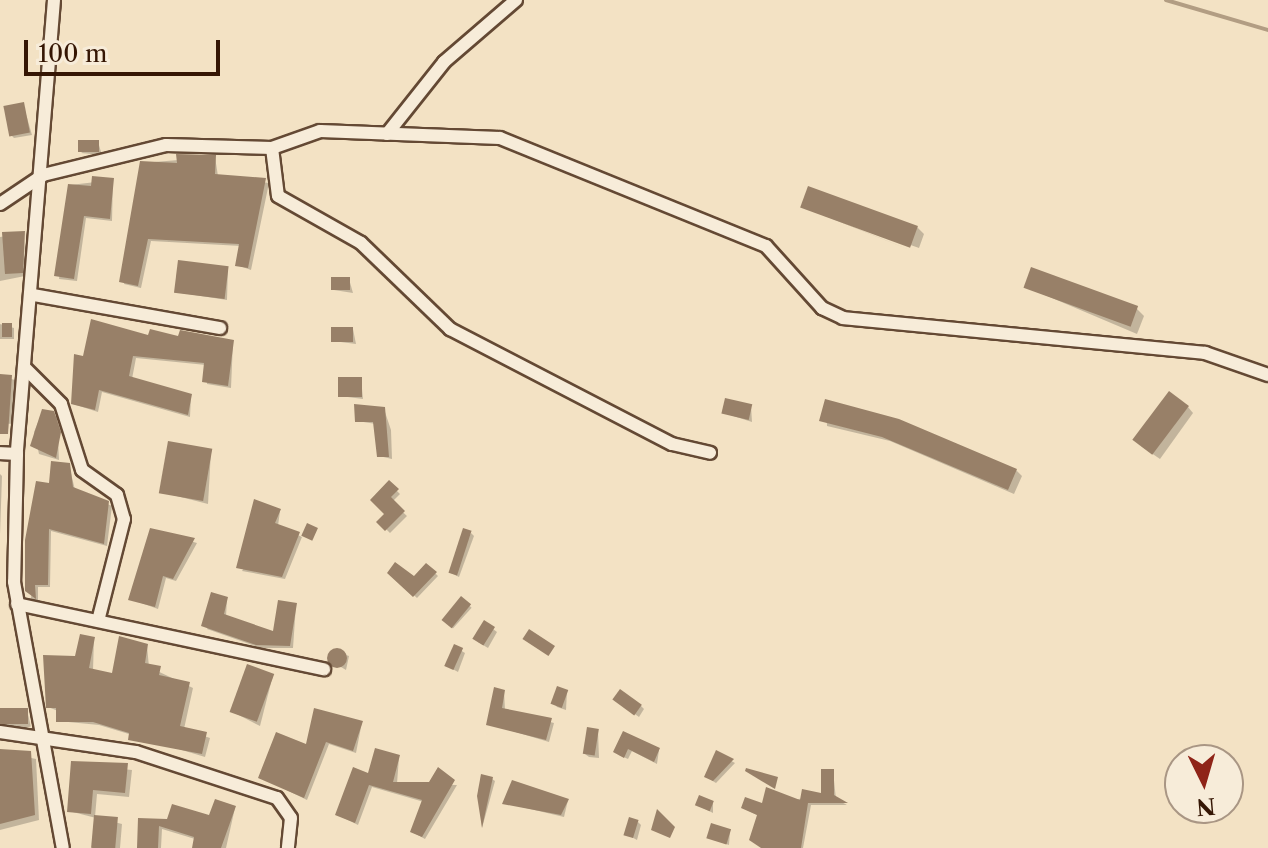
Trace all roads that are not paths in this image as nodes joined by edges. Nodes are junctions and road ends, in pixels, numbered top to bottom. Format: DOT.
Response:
graph roads {
  1 [pos="54,0"];
  2 [pos="516,0"];
  3 [pos="387,134"];
  4 [pos="272,148"];
  5 [pos="43,175"];
  6 [pos="0,204"];
  7 [pos="33,295"];
  8 [pos="220,328"];
  9 [pos="25,368"];
  10 [pos="1268,375"];
  11 [pos="0,453"];
  12 [pos="710,453"];
  13 [pos="17,454"];
  14 [pos="0,594"];
  15 [pos="16,599"];
  16 [pos="98,621"];
  17 [pos="324,669"];
  18 [pos="0,732"];
  19 [pos="49,740"];
  20 [pos="63,848"];
  21 [pos="288,848"];
  1 -- 5 [label="street"];
  2 -- 3 [label="street"];
  3 -- 4 [label="street"];
  3 -- 10 [label="street"];
  4 -- 5 [label="street"];
  4 -- 12 [label="street"];
  5 -- 6 [label="street"];
  5 -- 7 [label="street"];
  7 -- 8 [label="street"];
  7 -- 9 [label="street"];
  9 -- 13 [label="street"];
  9 -- 16 [label="street"];
  11 -- 13 [label="street"];
  13 -- 15 [label="street"];
  14 -- 15 [label="street"];
  15 -- 16 [label="street"];
  15 -- 19 [label="street"];
  16 -- 17 [label="street"];
  18 -- 19 [label="street"];
  19 -- 20 [label="street"];
  19 -- 21 [label="street"];
}
